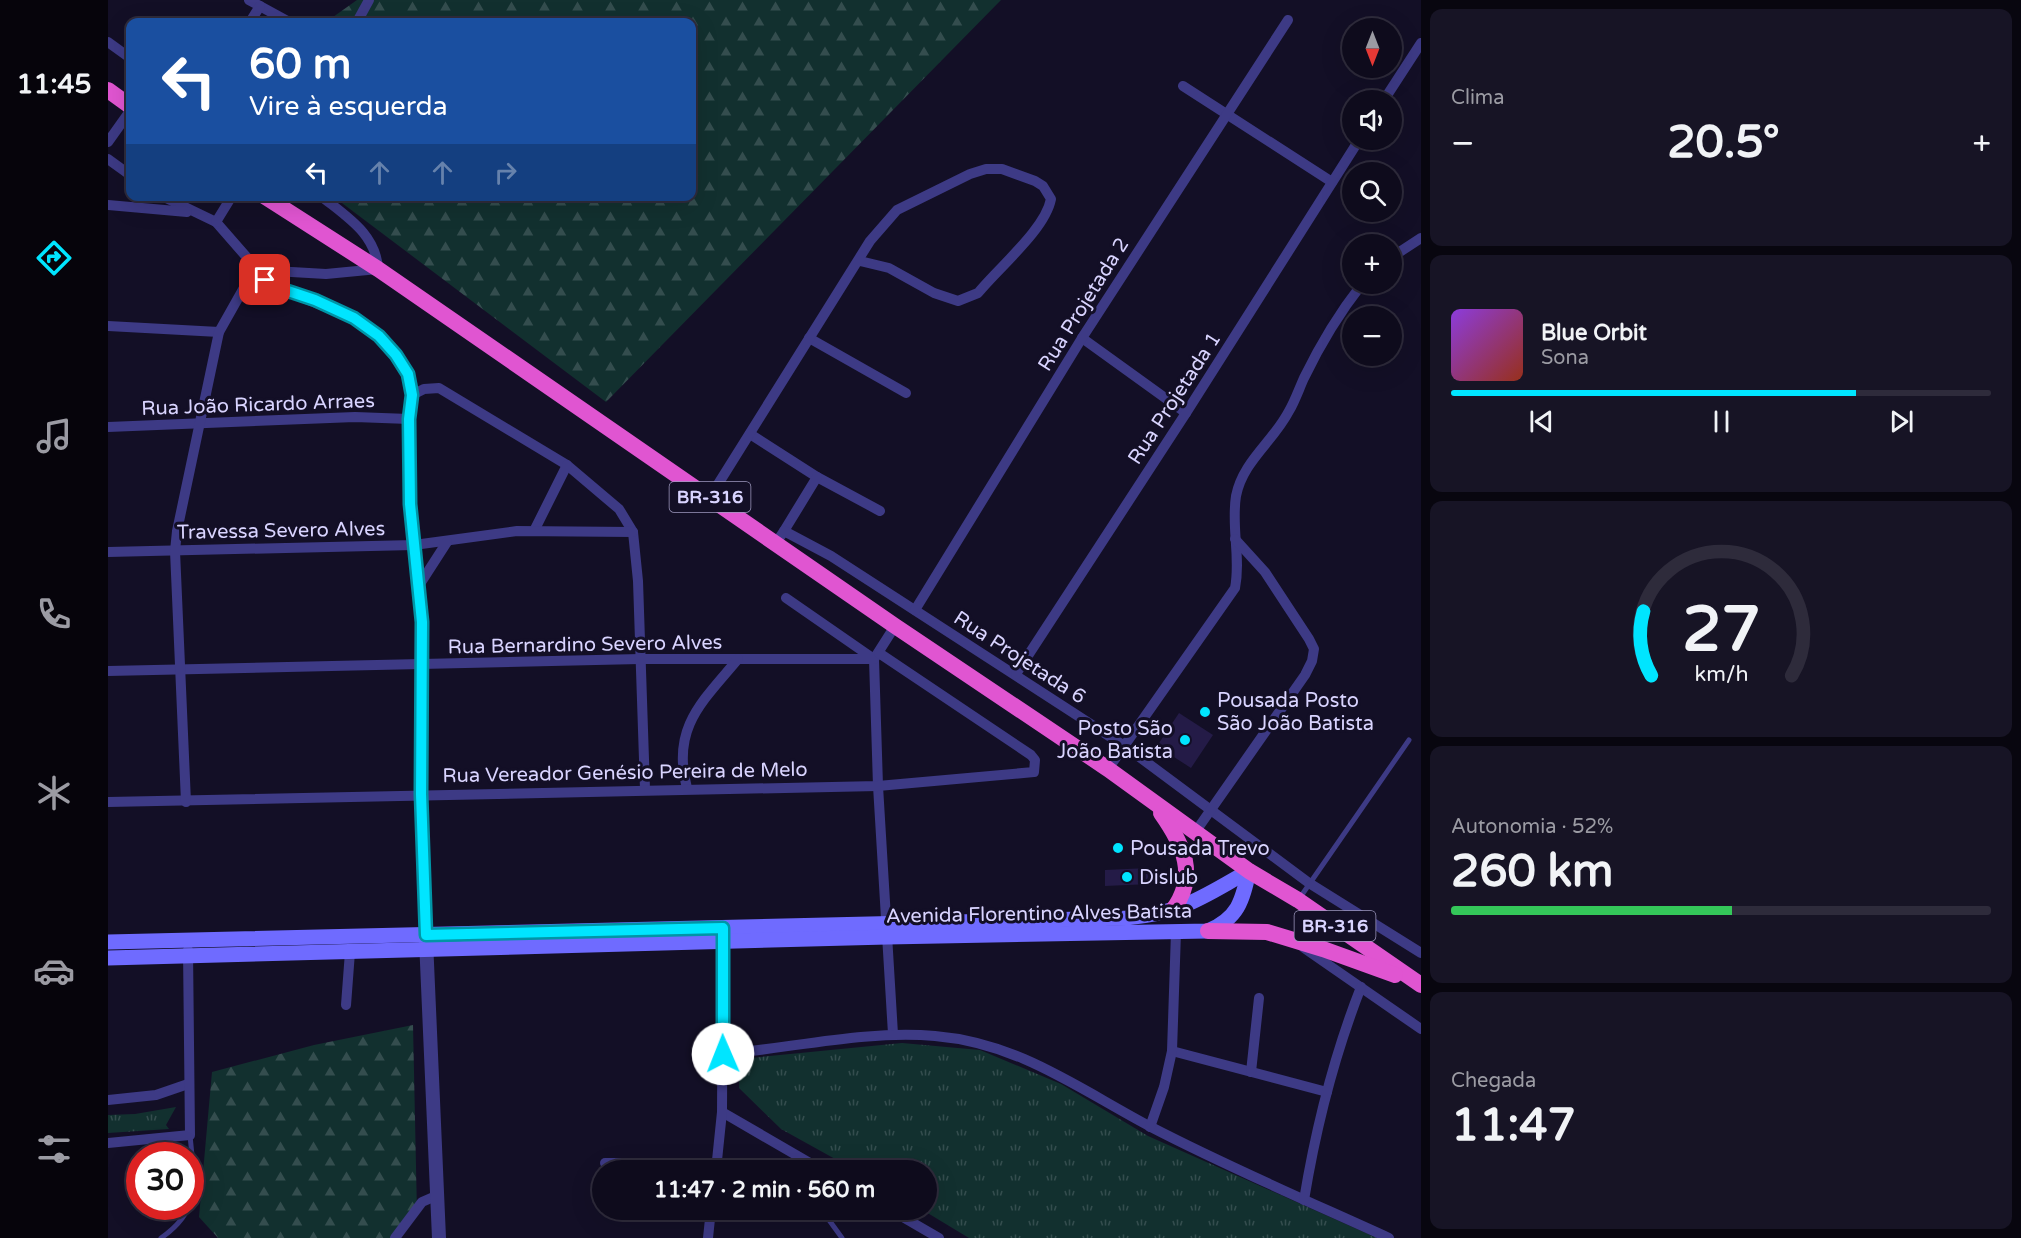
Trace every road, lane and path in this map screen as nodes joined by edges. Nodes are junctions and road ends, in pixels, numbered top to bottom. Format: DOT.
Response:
graph roads {
  1 [pos="249,0"];
  2 [pos="369,0"];
  3 [pos="260,6"];
  4 [pos="252,18"];
  5 [pos="282,18"];
  6 [pos="359,18"];
  7 [pos="1288,20"];
  8 [pos="108,42"];
  9 [pos="1421,43"];
  10 [pos="126,55"];
  11 [pos="1183,86"];
  12 [pos="108,90"];
  13 [pos="1390,90"];
  14 [pos="126,103"];
  15 [pos="1227,114"];
  16 [pos="126,117"];
  17 [pos="108,142"];
  18 [pos="1353,150"];
  19 [pos="108,159"];
  20 [pos="126,172"];
  21 [pos="1332,182"];
  22 [pos="172,201"];
  23 [pos="229,201"];
  24 [pos="272,201"];
  25 [pos="327,201"];
  26 [pos="108,205"];
  27 [pos="197,213"];
  28 [pos="216,222"];
  29 [pos="1421,238"];
  30 [pos="1402,250"];
  31 [pos="860,261"];
  32 [pos="378,269"];
  33 [pos="257,270"];
  34 [pos="1354,294"];
  35 [pos="108,326"];
  36 [pos="219,332"];
  37 [pos="809,338"];
  38 [pos="1082,338"];
  39 [pos="906,393"];
  40 [pos="412,395"];
  41 [pos="1186,413"];
  42 [pos="409,419"];
  43 [pos="198,424"];
  44 [pos="108,428"];
  45 [pos="750,434"];
  46 [pos="567,465"];
  47 [pos="817,477"];
  48 [pos="710,497"];
  49 [pos="879,511"];
  50 [pos="534,531"];
  51 [pos="633,532"];
  52 [pos="780,537"];
  53 [pos="1235,539"];
  54 [pos="447,542"];
  55 [pos="414,545"];
  56 [pos="175,551"];
  57 [pos="108,552"];
  58 [pos="418,587"];
  59 [pos="786,598"];
  60 [pos="915,610"];
  61 [pos="895,626"];
  62 [pos="877,656"];
  63 [pos="640,659"];
  64 [pos="738,659"];
  65 [pos="422,666"];
  66 [pos="108,670"];
  67 [pos="181,670"];
  68 [pos="1016,674"];
  69 [pos="1409,740"];
  70 [pos="1126,747"];
  71 [pos="1108,770"];
  72 [pos="878,786"];
  73 [pos="687,788"];
  74 [pos="645,789"];
  75 [pos="421,794"];
  76 [pos="186,801"];
  77 [pos="108,802"];
  78 [pos="1153,802"];
  79 [pos="1210,811"];
  80 [pos="1196,831"];
  81 [pos="1249,871"];
  82 [pos="1309,883"];
  83 [pos="1298,900"];
  84 [pos="1172,911"];
  85 [pos="1126,925"];
  86 [pos="887,930"];
  87 [pos="1208,931"];
  88 [pos="1176,932"];
  89 [pos="723,935"];
  90 [pos="1291,939"];
  91 [pos="108,942"];
  92 [pos="426,942"];
  93 [pos="188,948"];
  94 [pos="350,952"];
  95 [pos="1421,953"];
  96 [pos="108,958"];
  97 [pos="1419,984"];
  98 [pos="1361,987"];
  99 [pos="1259,998"];
  100 [pos="346,1005"];
  101 [pos="1421,1029"];
  102 [pos="893,1034"];
  103 [pos="1172,1051"];
  104 [pos="723,1054"];
  105 [pos="1251,1072"];
  106 [pos="188,1084"];
  107 [pos="1327,1092"];
  108 [pos="108,1100"];
  109 [pos="722,1112"];
  110 [pos="1150,1127"];
  111 [pos="190,1135"];
  112 [pos="108,1143"];
  113 [pos="717,1160"];
  114 [pos="805,1160"];
  115 [pos="438,1195"];
  116 [pos="1304,1200"];
  117 [pos="710,1220"];
  118 [pos="829,1220"];
  119 [pos="908,1220"];
  120 [pos="161,1238"];
  121 [pos="395,1238"];
  122 [pos="439,1238"];
  123 [pos="708,1238"];
  124 [pos="842,1238"];
  125 [pos="939,1238"];
  126 [pos="1389,1238"];
  1 -- 3 [label="street"];
  2 -- 6 [label="street"];
  3 -- 4 [label="street"];
  3 -- 5 [label="street"];
  7 -- 15 [label="street, Rua Projetada 2"];
  8 -- 10 [label="street"];
  9 -- 13 [label="street"];
  11 -- 15 [label="street"];
  12 -- 14 [label="highway"];
  15 -- 21 [label="street"];
  15 -- 38 [label="street, Rua Projetada 2"];
  16 -- 17 [label="street"];
  18 -- 21 [label="street, Rua Projetada 1"];
  19 -- 20 [label="street"];
  21 -- 41 [label="street, Rua Projetada 1"];
  22 -- 27 [label="street"];
  23 -- 28 [label="street"];
  24 -- 32 [label="highway, BR-316"];
  25 -- 32 [label="street"];
  26 -- 27 [label="street"];
  27 -- 28 [label="street"];
  28 -- 33 [label="street"];
  29 -- 30 [label="street"];
  31 -- 31 [label="street"];
  31 -- 37 [label="street"];
  32 -- 33 [label="street"];
  32 -- 48 [label="highway, BR-316"];
  33 -- 36 [label="street"];
  33 -- 40 [label="street"];
  34 -- 53 [label="street"];
  35 -- 36 [label="street"];
  36 -- 43 [label="street"];
  37 -- 39 [label="street"];
  37 -- 45 [label="street"];
  38 -- 41 [label="street"];
  38 -- 60 [label="street, Rua Projetada 2"];
  40 -- 42 [label="street"];
  40 -- 46 [label="street"];
  41 -- 68 [label="street, Rua Projetada 1"];
  42 -- 43 [label="street, Rua João Ricardo Arraes"];
  42 -- 55 [label="street"];
  43 -- 44 [label="street, Rua João Ricardo Arraes"];
  43 -- 56 [label="street"];
  45 -- 47 [label="street"];
  45 -- 48 [label="street"];
  46 -- 50 [label="street"];
  46 -- 51 [label="street"];
  47 -- 49 [label="street"];
  47 -- 52 [label="street"];
  48 -- 52 [label="highway, BR-316"];
  50 -- 51 [label="street, Travessa Severo Alves"];
  50 -- 54 [label="street, Travessa Severo Alves"];
  51 -- 63 [label="street"];
  52 -- 60 [label="street, Rua Projetada 6"];
  52 -- 61 [label="highway, BR-316"];
  53 -- 70 [label="street"];
  53 -- 79 [label="street"];
  54 -- 55 [label="street, Travessa Severo Alves"];
  54 -- 58 [label="street"];
  55 -- 56 [label="street, Travessa Severo Alves"];
  55 -- 58 [label="street"];
  56 -- 57 [label="street, Travessa Severo Alves"];
  56 -- 67 [label="street"];
  58 -- 65 [label="street"];
  59 -- 62 [label="street"];
  60 -- 68 [label="street, Rua Projetada 6"];
  61 -- 62 [label="street"];
  61 -- 71 [label="highway, BR-316"];
  62 -- 64 [label="street, Rua Bernardino Severo Alves"];
  62 -- 72 [label="street"];
  62 -- 72 [label="street, Rua Vereador Genésio Pereira de Melo"];
  63 -- 64 [label="street, Rua Bernardino Severo Alves"];
  63 -- 65 [label="street, Rua Bernardino Severo Alves"];
  63 -- 74 [label="street"];
  64 -- 73 [label="street"];
  65 -- 67 [label="street, Rua Bernardino Severo Alves"];
  65 -- 75 [label="street"];
  66 -- 67 [label="street, Rua Bernardino Severo Alves"];
  67 -- 76 [label="street"];
  68 -- 70 [label="street, Rua Projetada 6"];
  69 -- 82 [label="lane"];
  70 -- 71 [label="street"];
  70 -- 79 [label="street, Rua Projetada 6"];
  71 -- 78 [label="highway, BR-316"];
  72 -- 73 [label="street, Rua Vereador Genésio Pereira de Melo"];
  72 -- 86 [label="street"];
  73 -- 74 [label="street, Rua Vereador Genésio Pereira de Melo"];
  74 -- 75 [label="street, Rua Vereador Genésio Pereira de Melo"];
  75 -- 76 [label="street, Rua Vereador Genésio Pereira de Melo"];
  75 -- 92 [label="street"];
  76 -- 77 [label="street, Rua Vereador Genésio Pereira de Melo"];
  78 -- 80 [label="highway, BR-316"];
  78 -- 84 [label="highway"];
  79 -- 80 [label="street"];
  79 -- 82 [label="street, Rua Projetada 6"];
  80 -- 81 [label="highway, BR-316"];
  81 -- 83 [label="highway, BR-316"];
  81 -- 84 [label="main road, Avenida Florentino Alves Batista"];
  81 -- 87 [label="main road, Avenida Florentino Alves Batista"];
  82 -- 83 [label="lane"];
  82 -- 95 [label="street, Rua Projetada 6"];
  83 -- 97 [label="highway, BR-316"];
  84 -- 85 [label="main road, Avenida Florentino Alves Batista"];
  85 -- 86 [label="main road, Avenida Florentino Alves Batista"];
  85 -- 88 [label="main road, Avenida Florentino Alves Batista"];
  86 -- 89 [label="main road, Avenida Florentino Alves Batista"];
  86 -- 102 [label="street"];
  87 -- 88 [label="main road, Avenida Florentino Alves Batista"];
  87 -- 90 [label="highway"];
  88 -- 103 [label="street"];
  89 -- 92 [label="main road, Avenida Florentino Alves Batista"];
  89 -- 104 [label="street"];
  90 -- 97 [label="highway"];
  90 -- 98 [label="street"];
  91 -- 93 [label="main road, Avenida Florentino Alves Batista"];
  92 -- 93 [label="main road, Avenida Florentino Alves Batista"];
  92 -- 94 [label="main road, Avenida Florentino Alves Batista"];
  92 -- 115 [label="street"];
  93 -- 94 [label="main road, Avenida Florentino Alves Batista"];
  93 -- 96 [label="main road, Avenida Florentino Alves Batista"];
  93 -- 106 [label="street"];
  94 -- 100 [label="street"];
  98 -- 101 [label="street"];
  98 -- 107 [label="street"];
  99 -- 105 [label="street"];
  102 -- 104 [label="street"];
  102 -- 110 [label="street"];
  103 -- 105 [label="street"];
  103 -- 110 [label="street"];
  104 -- 109 [label="street"];
  105 -- 107 [label="street"];
  106 -- 108 [label="street"];
  106 -- 111 [label="street"];
  107 -- 116 [label="street"];
  109 -- 113 [label="street"];
  109 -- 114 [label="street"];
  110 -- 116 [label="street"];
  111 -- 112 [label="street"];
  111 -- 120 [label="lane"];
  115 -- 121 [label="street"];
  115 -- 122 [label="street"];
  116 -- 126 [label="street"];
  117 -- 123 [label="street"];
  118 -- 124 [label="lane"];
  119 -- 125 [label="street"];
}
